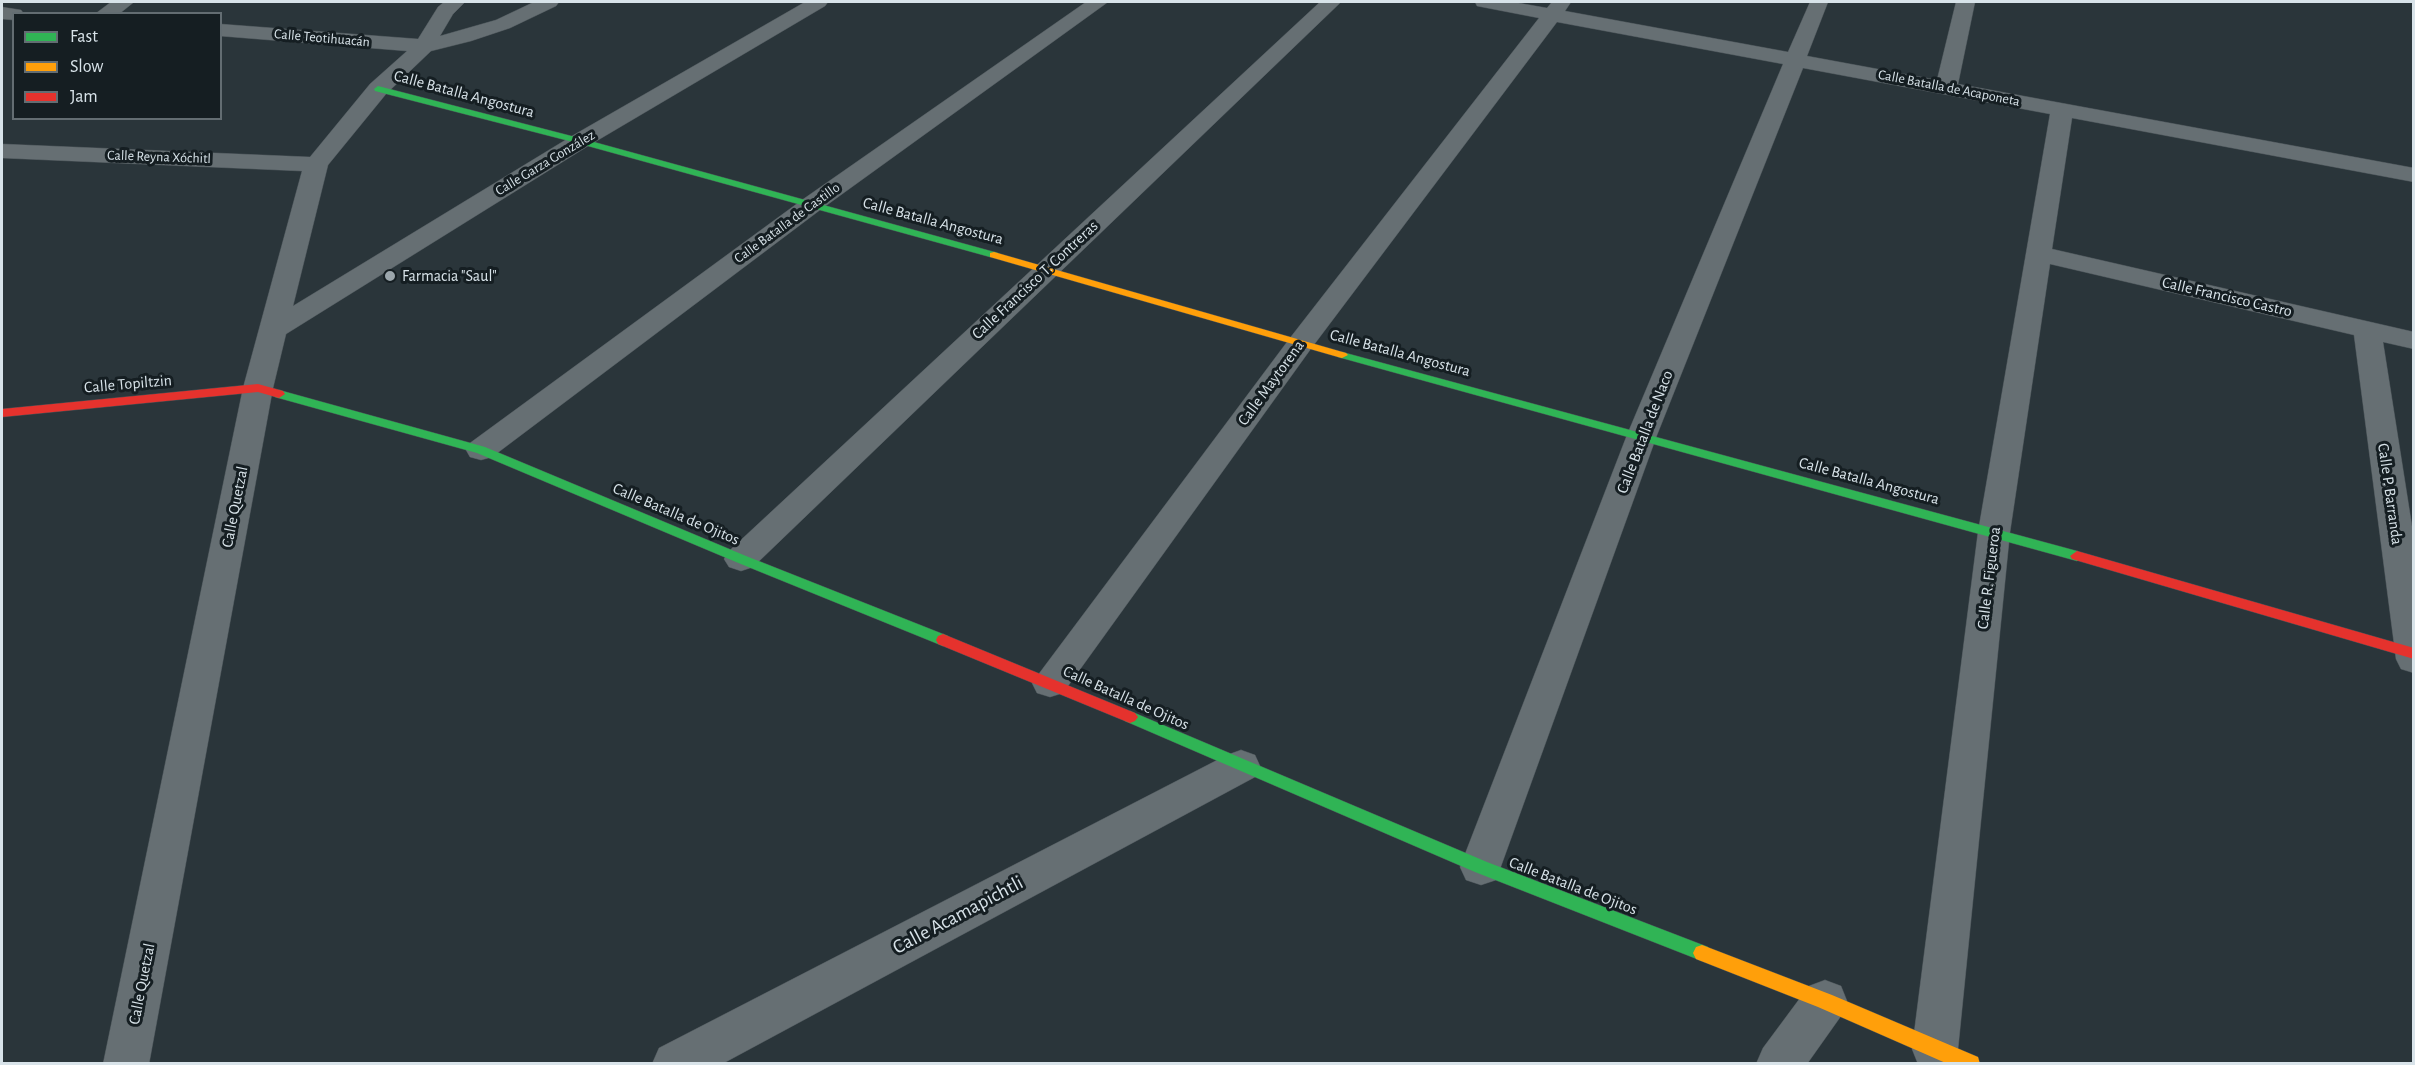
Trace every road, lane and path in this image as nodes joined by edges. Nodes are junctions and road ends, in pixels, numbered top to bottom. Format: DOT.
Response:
graph roads {
  1 [pos="124,2"];
  2 [pos="455,2"];
  3 [pos="549,2"];
  4 [pos="818,2"];
  5 [pos="1098,2"];
  6 [pos="1330,2"];
  7 [pos="1484,2"];
  8 [pos="1819,2"];
  9 [pos="1966,2"];
  10 [pos="1557,8"];
  11 [pos="108,12"];
  12 [pos="222,30"];
  13 [pos="424,46"];
  14 [pos="1796,59"];
  15 [pos="1946,87"];
  16 [pos="378,89"];
  17 [pos="2062,110"];
  18 [pos="580,141"];
  19 [pos="2,151"];
  20 [pos="316,164"];
  21 [pos="2414,175"];
  22 [pos="811,205"];
  23 [pos="2040,254"];
  24 [pos="1046,269"];
  25 [pos="274,329"];
  26 [pos="2367,330"];
  27 [pos="2414,341"];
  28 [pos="1300,344"];
  29 [pos="258,388"];
  30 [pos="2,413"];
  31 [pos="1642,435"];
  32 [pos="481,450"];
  33 [pos="1994,532"];
  34 [pos="741,559"];
  35 [pos="2413,655"];
  36 [pos="1050,683"];
  37 [pos="1241,766"];
  38 [pos="1481,867"];
  39 [pos="1826,1001"];
  40 [pos="1935,1049"];
  41 [pos="126,1064"];
  42 [pos="675,1064"];
  43 [pos="1779,1064"];
  44 [pos="1971,1064"];
  1 -- 11 [label="street"];
  2 -- 13 [label="street, Calle Quetzal"];
  3 -- 13 [label="street, Calle Teotihuacán"];
  4 -- 18 [label="street, Calle Garza González"];
  5 -- 22 [label="street, Calle Batalla de Castillo"];
  6 -- 24 [label="street, Calle Francisco T. Contreras"];
  7 -- 10 [label="street, Calle Batalla de Acaponeta"];
  8 -- 14 [label="street, Calle Batalla de Naco"];
  9 -- 15 [label="street"];
  10 -- 14 [label="street, Calle Batalla de Acaponeta"];
  10 -- 28 [label="street, Calle Maytorena"];
  12 -- 13 [label="street, Calle Teotihuacán"];
  13 -- 16 [label="street, Calle Quetzal"];
  14 -- 15 [label="street, Calle Batalla de Acaponeta"];
  14 -- 31 [label="street, Calle Batalla de Naco"];
  15 -- 17 [label="street, Calle Batalla de Acaponeta"];
  16 -- 18 [label="street, Calle Batalla Angostura"];
  16 -- 20 [label="street, Calle Quetzal"];
  17 -- 21 [label="street, Calle Batalla de Acaponeta"];
  17 -- 23 [label="street, Calle R. Figueroa"];
  18 -- 22 [label="street, Calle Batalla Angostura"];
  18 -- 25 [label="street, Calle Garza González"];
  19 -- 20 [label="street, Calle Reyna Xóchitl"];
  20 -- 25 [label="street, Calle Quetzal"];
  22 -- 24 [label="street, Calle Batalla Angostura"];
  22 -- 32 [label="street, Calle Batalla de Castillo"];
  23 -- 26 [label="street, Calle Francisco Castro"];
  23 -- 33 [label="street, Calle R. Figueroa"];
  24 -- 28 [label="street, Calle Batalla Angostura"];
  24 -- 34 [label="street, Calle Francisco T. Contreras"];
  25 -- 29 [label="street, Calle Quetzal"];
  26 -- 27 [label="street, Calle Francisco Castro"];
  26 -- 35 [label="street, Calle P. Barranda"];
  28 -- 31 [label="street, Calle Batalla Angostura"];
  28 -- 36 [label="street, Calle Maytorena"];
  29 -- 30 [label="street, Calle Topiltzin"];
  29 -- 32 [label="street, Calle Batalla de Ojitos"];
  29 -- 41 [label="street, Calle Quetzal"];
  31 -- 33 [label="street, Calle Batalla Angostura"];
  31 -- 38 [label="street, Calle Batalla de Naco"];
  32 -- 34 [label="street, Calle Batalla de Ojitos"];
  33 -- 35 [label="street, Calle Batalla Angostura"];
  33 -- 40 [label="street, Calle R. Figueroa"];
  34 -- 36 [label="street, Calle Batalla de Ojitos"];
  36 -- 37 [label="street, Calle Batalla de Ojitos"];
  37 -- 38 [label="street, Calle Batalla de Ojitos"];
  37 -- 42 [label="street, Calle Acamapichtli"];
  38 -- 39 [label="street, Calle Batalla de Ojitos"];
  39 -- 40 [label="street, Calle Batalla de Ojitos"];
  39 -- 43 [label="street"];
  40 -- 44 [label="street, Calle Batalla de Ojitos"];
}
